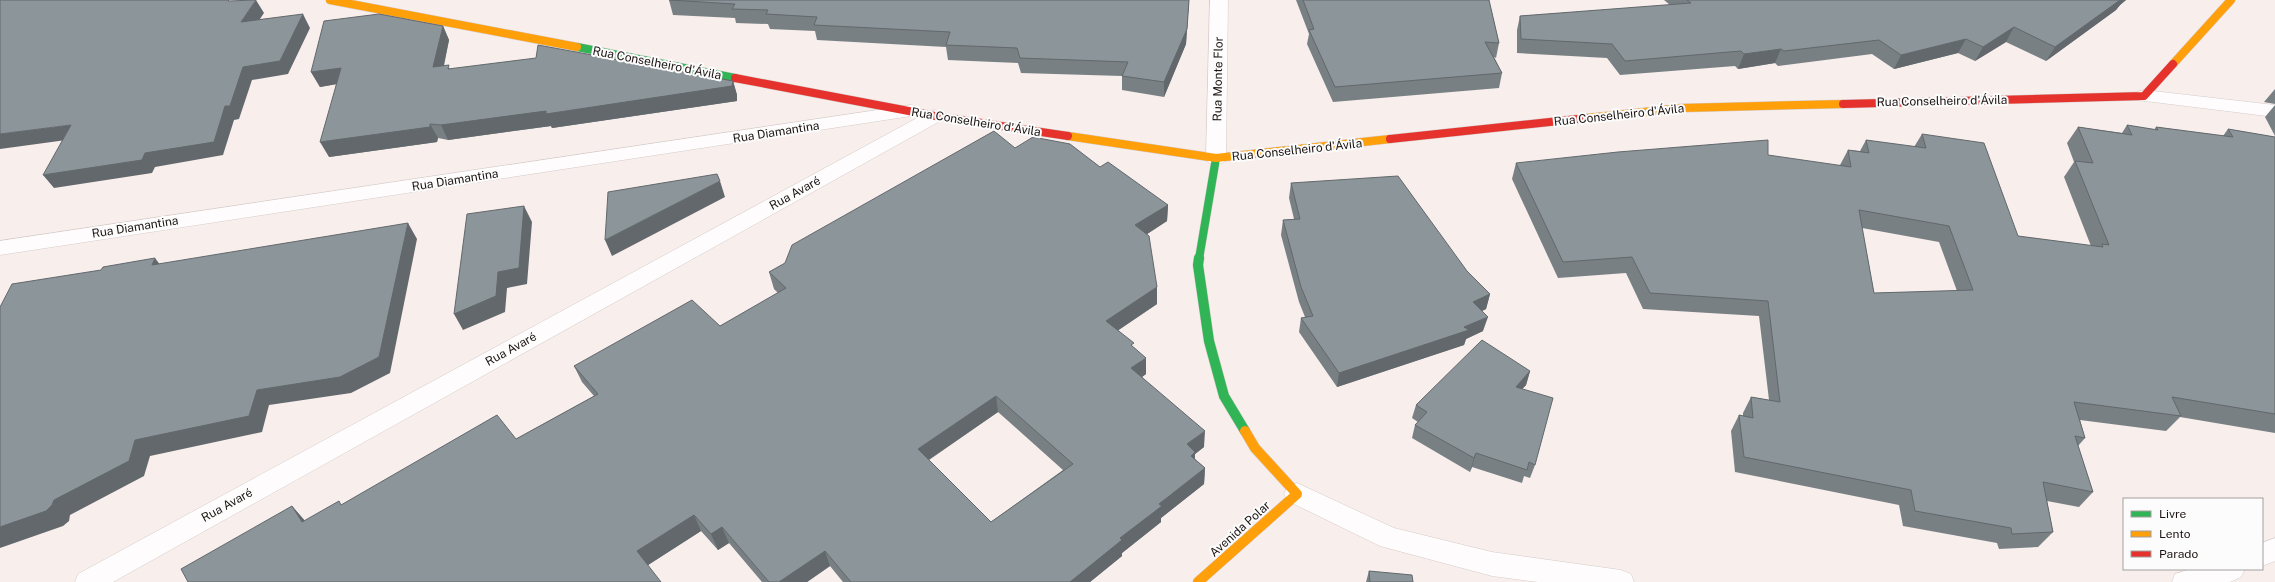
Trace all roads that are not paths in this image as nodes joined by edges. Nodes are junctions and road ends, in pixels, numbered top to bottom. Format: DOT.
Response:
graph roads {
  1 [pos="330,0"];
  2 [pos="1219,0"];
  3 [pos="2231,0"];
  4 [pos="2144,96"];
  5 [pos="2275,111"];
  6 [pos="911,112"];
  7 [pos="935,116"];
  8 [pos="1216,158"];
  9 [pos="0,248"];
  10 [pos="1297,494"];
  11 [pos="2275,549"];
  12 [pos="2263,555"];
  13 [pos="2230,570"];
  14 [pos="88,582"];
  15 [pos="1198,582"];
  16 [pos="1621,582"];
  17 [pos="2185,582"];
  1 -- 6 [label="street, Rua Conselheiro d'Ávila"];
  2 -- 8 [label="street, Rua Monte Flor"];
  3 -- 4 [label="street"];
  4 -- 5 [label="street, Rua Conselheiro d'Ávila"];
  4 -- 8 [label="street, Rua Conselheiro d'Ávila"];
  6 -- 7 [label="street, Rua Conselheiro d'Ávila"];
  6 -- 9 [label="street, Rua Diamantina"];
  7 -- 8 [label="street, Rua Conselheiro d'Ávila"];
  7 -- 14 [label="street, Rua Avaré"];
  8 -- 10 [label="street"];
  10 -- 15 [label="street, Avenida Polar"];
  10 -- 16 [label="street"];
  11 -- 12 [label="street"];
  13 -- 17 [label="street"];
}
